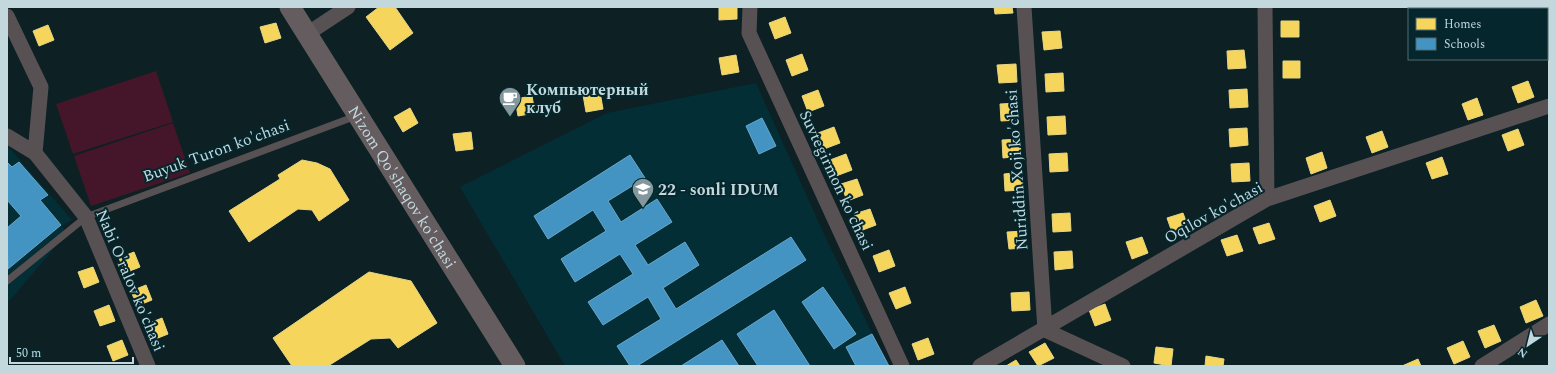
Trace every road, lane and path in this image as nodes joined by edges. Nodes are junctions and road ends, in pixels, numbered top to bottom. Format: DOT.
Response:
graph roads {
  1 [pos="290,7"];
  2 [pos="348,7"];
  3 [pos="750,7"];
  4 [pos="1024,7"];
  5 [pos="1265,7"];
  6 [pos="7,16"];
  7 [pos="307,34"];
  8 [pos="1549,106"];
  9 [pos="358,116"];
  10 [pos="7,136"];
  11 [pos="35,153"];
  12 [pos="1268,199"];
  13 [pos="86,217"];
  14 [pos="7,281"];
  15 [pos="1549,324"];
  16 [pos="1045,330"];
  17 [pos="148,366"];
  18 [pos="515,366"];
  19 [pos="902,366"];
  20 [pos="980,366"];
  21 [pos="1123,366"];
  22 [pos="1482,366"];
  1 -- 7 [label="main road, Nizom Qo'shaqov ko'chasi"];
  2 -- 7 [label="street"];
  3 -- 19 [label="street, Suvtegirmon ko'chasi"];
  4 -- 16 [label="street, Nuriddin Xoji ko'chasi"];
  5 -- 12 [label="street"];
  6 -- 11 [label="street"];
  7 -- 9 [label="main road, Nizom Qo'shaqov ko'chasi"];
  8 -- 12 [label="street, Oqilov ko'chasi"];
  9 -- 13 [label="lane, Buyuk Turon ko'chasi"];
  9 -- 18 [label="main road, Nizom Qo'shaqov ko'chasi"];
  10 -- 11 [label="street"];
  11 -- 13 [label="street, Nabi O'ralov ko'chasi"];
  12 -- 16 [label="street, Oqilov ko'chasi"];
  13 -- 14 [label="lane, Buyuk Turon ko'chasi"];
  13 -- 17 [label="street, Nabi O'ralov ko'chasi"];
  15 -- 22 [label="street"];
  16 -- 20 [label="street, Oqilov ko'chasi"];
  16 -- 21 [label="street"];
}
